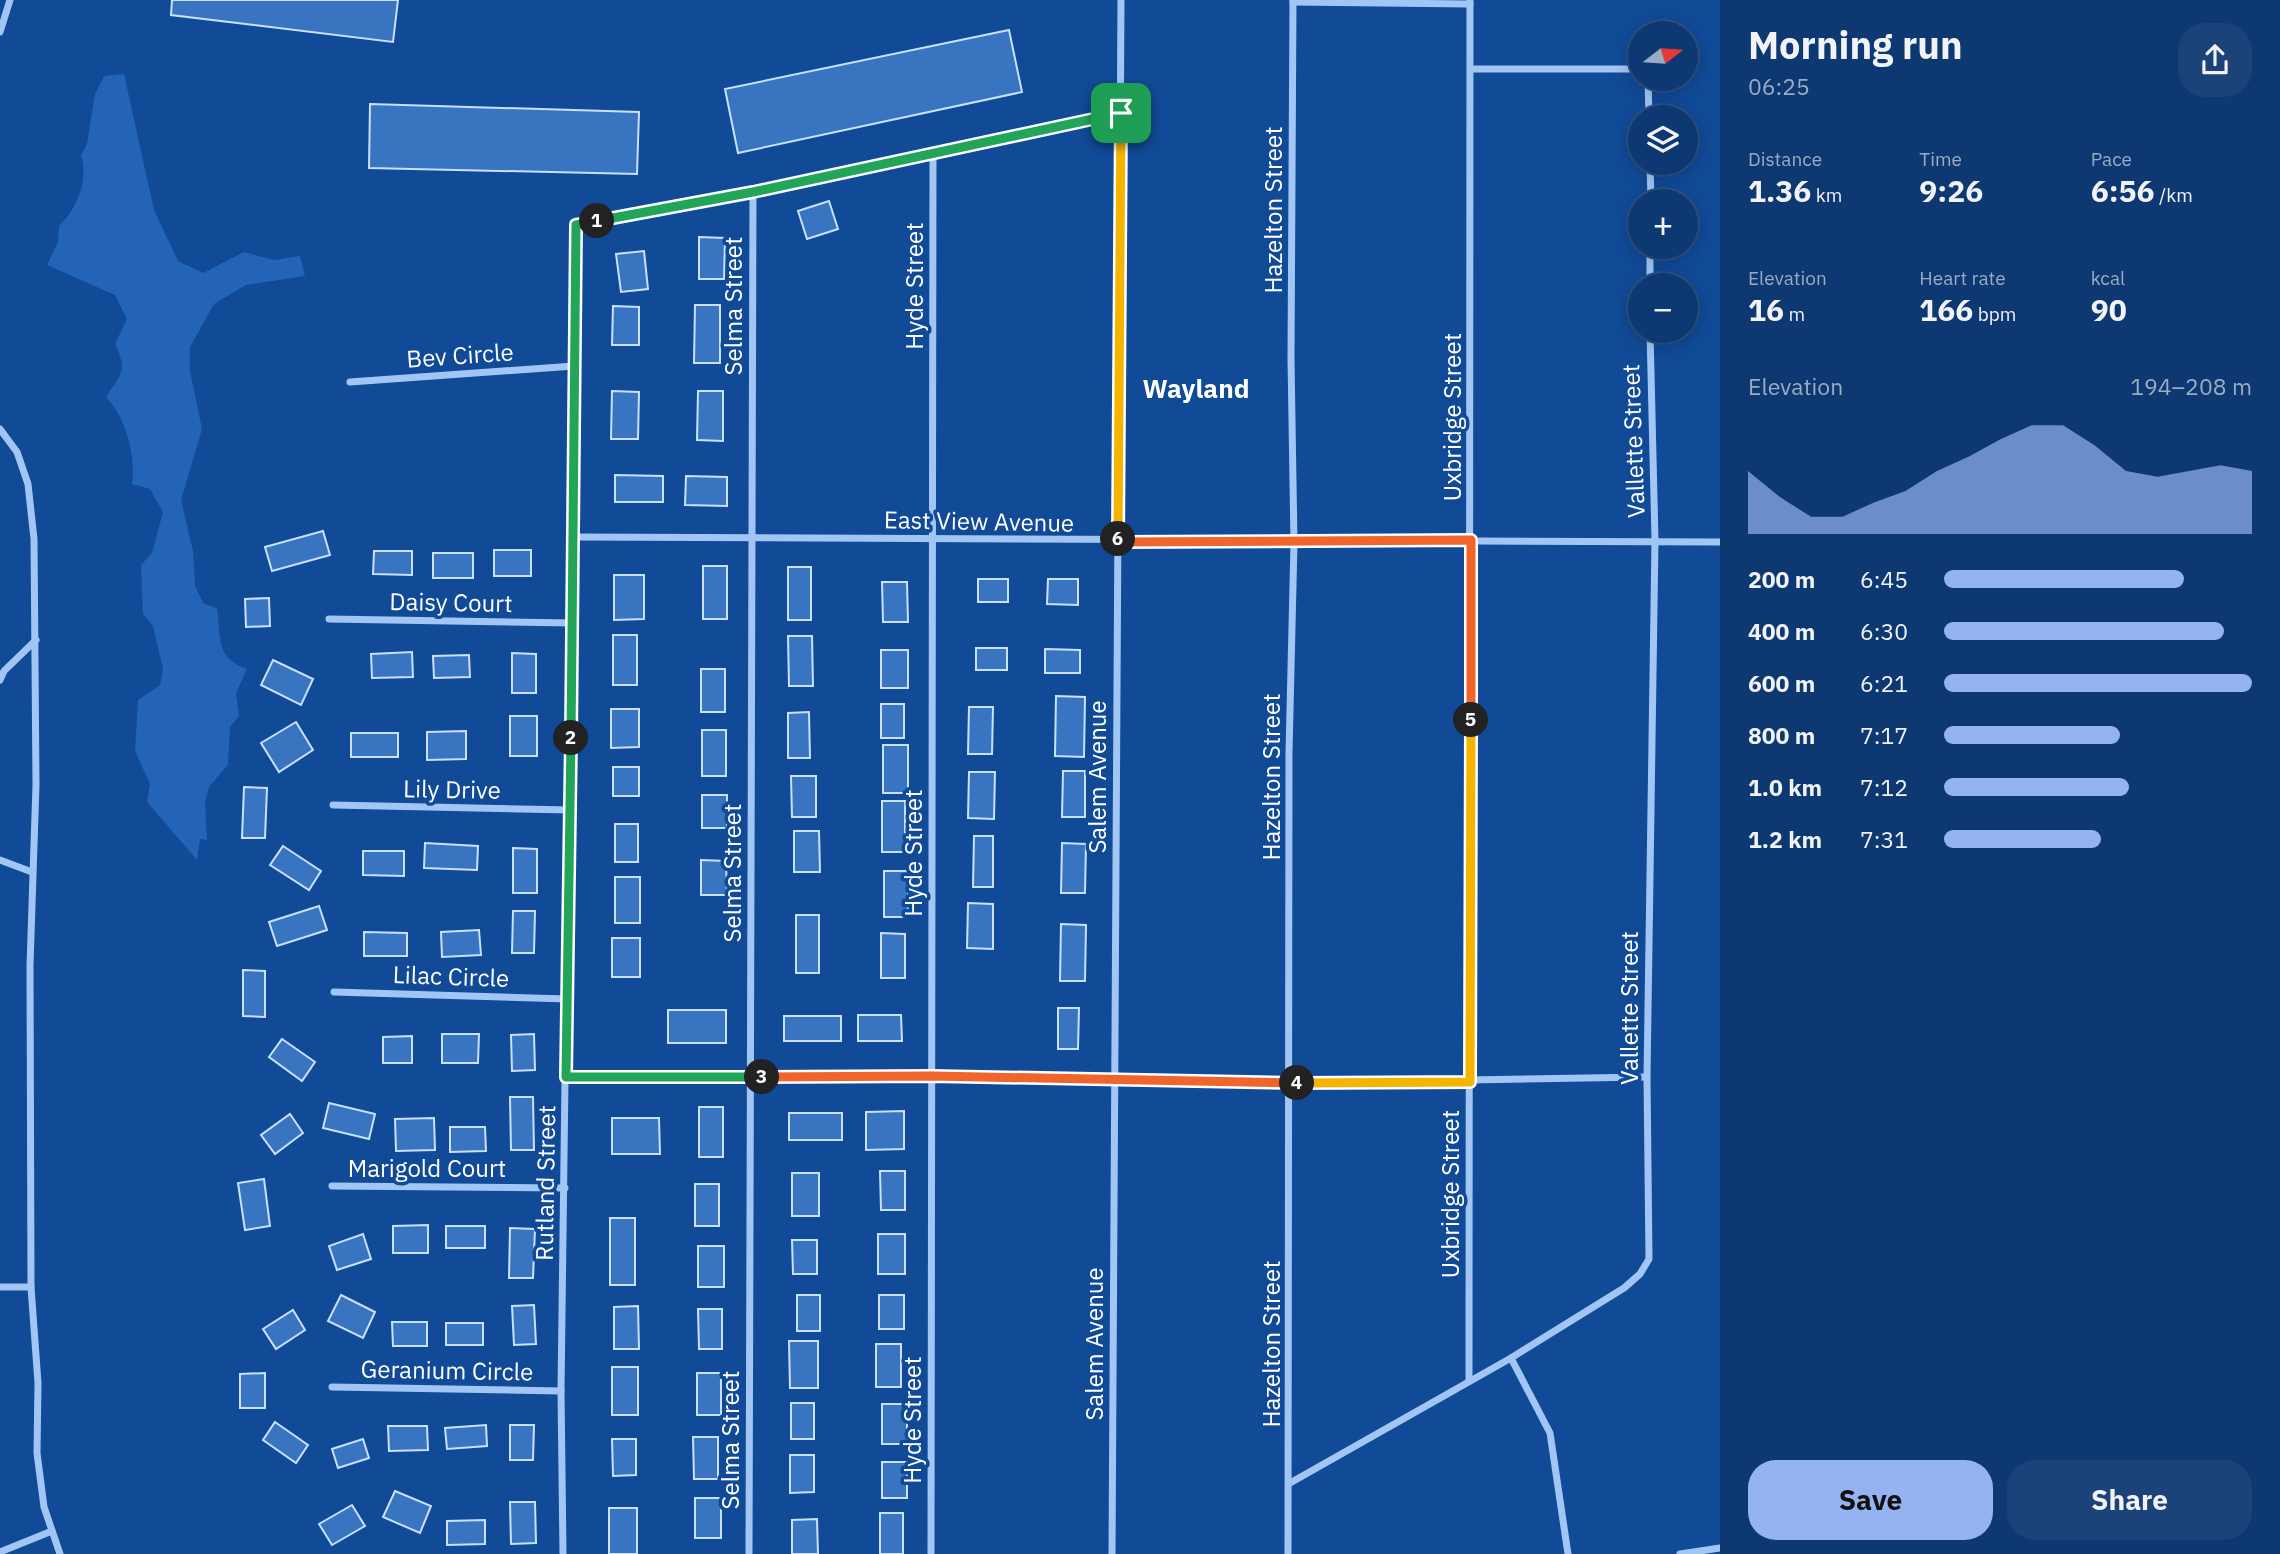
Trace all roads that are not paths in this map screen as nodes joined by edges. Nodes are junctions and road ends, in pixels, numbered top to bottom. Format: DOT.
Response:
graph roads {
  1 [pos="10,0"];
  2 [pos="1121,0"];
  3 [pos="1293,1"];
  4 [pos="1470,2"];
  5 [pos="0,32"];
  6 [pos="1472,69"];
  7 [pos="1628,69"];
  8 [pos="1121,113"];
  9 [pos="933,152"];
  10 [pos="753,192"];
  11 [pos="1650,343"];
  12 [pos="574,366"];
  13 [pos="350,382"];
  14 [pos="0,429"];
  15 [pos="574,537"];
  16 [pos="752,539"];
  17 [pos="933,539"];
  18 [pos="1471,540"];
  19 [pos="1655,541"];
  20 [pos="1118,542"];
  21 [pos="1720,542"];
  22 [pos="1294,543"];
  23 [pos="329,619"];
  24 [pos="573,623"];
  25 [pos="36,640"];
  26 [pos="0,680"];
  27 [pos="333,806"];
  28 [pos="570,810"];
  29 [pos="0,860"];
  30 [pos="32,872"];
  31 [pos="334,992"];
  32 [pos="567,999"];
  33 [pos="932,1076"];
  34 [pos="566,1077"];
  35 [pos="751,1077"];
  36 [pos="1647,1077"];
  37 [pos="1115,1080"];
  38 [pos="1470,1082"];
  39 [pos="1291,1083"];
  40 [pos="332,1186"];
  41 [pos="565,1188"];
  42 [pos="0,1287"];
  43 [pos="31,1287"];
  44 [pos="1511,1358"];
  45 [pos="1469,1380"];
  46 [pos="332,1387"];
  47 [pos="561,1391"];
  48 [pos="1290,1483"];
  49 [pos="52,1531"];
  50 [pos="1720,1548"];
  51 [pos="0,1552"];
  52 [pos="60,1554"];
  53 [pos="563,1554"];
  54 [pos="749,1554"];
  55 [pos="930,1554"];
  56 [pos="1112,1554"];
  57 [pos="1288,1554"];
  58 [pos="1568,1554"];
  59 [pos="1680,1554"];
  1 -- 5 [label="street"];
  2 -- 8 [label="street, Salem Avenue"];
  3 -- 4 [label="street"];
  3 -- 22 [label="street, Hazelton Street"];
  4 -- 6 [label="street, Uxbridge Street"];
  6 -- 7 [label="street"];
  6 -- 18 [label="street, Uxbridge Street"];
  8 -- 9 [label="street"];
  8 -- 20 [label="street, Salem Avenue"];
  9 -- 10 [label="street"];
  9 -- 17 [label="street, Hyde Street"];
  10 -- 12 [label="street, Rutland Street"];
  10 -- 16 [label="street, Selma Street"];
  11 -- 19 [label="street, Vallette Street"];
  12 -- 13 [label="street, Bev Circle"];
  12 -- 15 [label="street, Rutland Street"];
  14 -- 25 [label="street"];
  15 -- 16 [label="street, East View Avenue"];
  15 -- 24 [label="street, Rutland Street"];
  16 -- 17 [label="street, East View Avenue"];
  16 -- 35 [label="street, Selma Street"];
  17 -- 20 [label="street, East View Avenue"];
  17 -- 33 [label="street, Hyde Street"];
  18 -- 19 [label="street, East View Avenue"];
  18 -- 22 [label="street, East View Avenue"];
  18 -- 38 [label="street, Uxbridge Street"];
  19 -- 21 [label="street, East View Avenue"];
  19 -- 36 [label="street, Vallette Street"];
  20 -- 22 [label="street, East View Avenue"];
  20 -- 37 [label="street, Salem Avenue"];
  22 -- 39 [label="street, Hazelton Street"];
  23 -- 24 [label="street, Daisy Court"];
  24 -- 28 [label="street, Rutland Street"];
  25 -- 26 [label="street"];
  25 -- 30 [label="street"];
  27 -- 28 [label="street, Lily Drive"];
  28 -- 32 [label="street, Rutland Street"];
  29 -- 30 [label="street"];
  30 -- 43 [label="street"];
  31 -- 32 [label="street, Lilac Circle"];
  32 -- 34 [label="street, Rutland Street"];
  33 -- 35 [label="street"];
  33 -- 37 [label="street"];
  33 -- 55 [label="street, Hyde Street"];
  34 -- 35 [label="street"];
  34 -- 41 [label="street, Rutland Street"];
  35 -- 54 [label="street, Selma Street"];
  36 -- 38 [label="street"];
  36 -- 44 [label="street, Vallette Street"];
  37 -- 39 [label="street"];
  37 -- 56 [label="street, Salem Avenue"];
  38 -- 39 [label="street"];
  38 -- 45 [label="street, Uxbridge Street"];
  39 -- 48 [label="street, Hazelton Street"];
  40 -- 41 [label="street, Marigold Court"];
  41 -- 47 [label="street, Rutland Street"];
  42 -- 43 [label="street"];
  43 -- 49 [label="street"];
  44 -- 45 [label="street, Vallette Street"];
  44 -- 58 [label="street"];
  45 -- 48 [label="street, Vallette Street"];
  46 -- 47 [label="street, Geranium Circle"];
  47 -- 53 [label="street, Rutland Street"];
  48 -- 57 [label="street, Hazelton Street"];
  49 -- 51 [label="street"];
  49 -- 52 [label="street"];
  50 -- 59 [label="street"];
}
